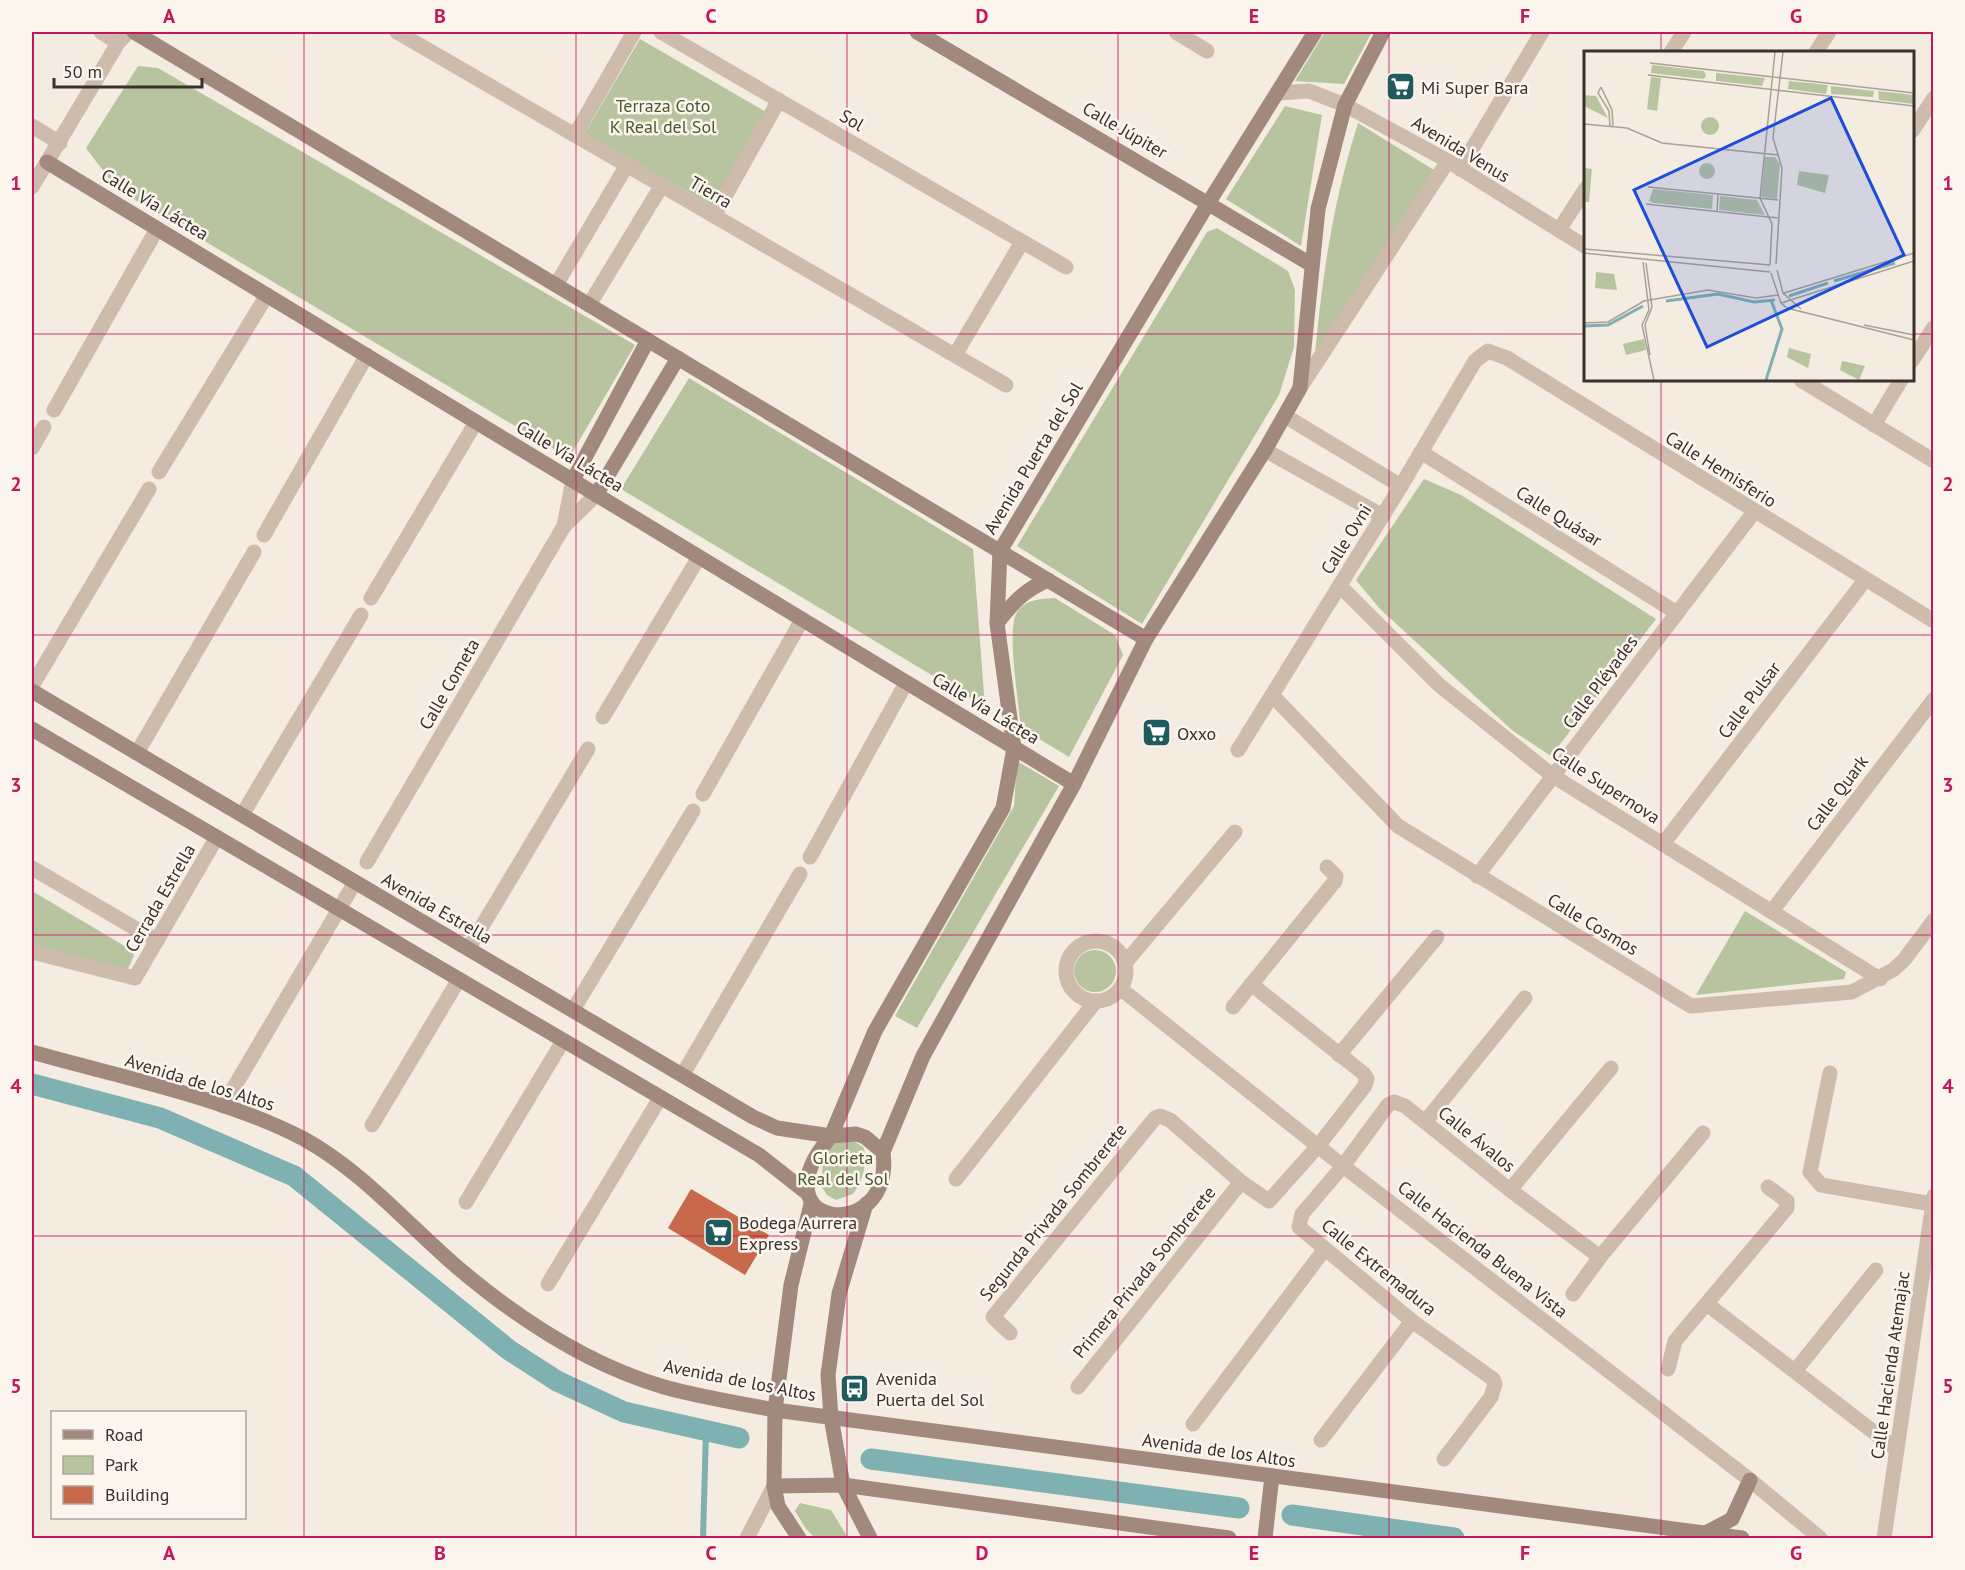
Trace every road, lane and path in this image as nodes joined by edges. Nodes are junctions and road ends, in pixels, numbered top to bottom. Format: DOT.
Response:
graph roads {
  1 [pos="100,32"];
  2 [pos="134,32"];
  3 [pos="397,32"];
  4 [pos="634,32"];
  5 [pos="661,32"];
  6 [pos="917,32"];
  7 [pos="1176,32"];
  8 [pos="1315,32"];
  9 [pos="1383,32"];
  10 [pos="1542,32"];
  11 [pos="1684,32"];
  12 [pos="1829,32"];
  13 [pos="123,37"];
  14 [pos="1207,51"];
  15 [pos="1672,51"];
  16 [pos="1817,51"];
  17 [pos="1278,93"];
  18 [pos="1934,98"];
  19 [pos="779,100"];
  20 [pos="1345,105"];
  21 [pos="32,126"];
  22 [pos="1914,128"];
  23 [pos="575,135"];
  24 [pos="60,143"];
  25 [pos="47,162"];
  26 [pos="627,165"];
  27 [pos="1454,165"];
  28 [pos="662,185"];
  29 [pos="32,187"];
  30 [pos="1584,191"];
  31 [pos="1209,202"];
  32 [pos="714,216"];
  33 [pos="157,229"];
  34 [pos="1559,230"];
  35 [pos="1022,242"];
  36 [pos="1584,246"];
  37 [pos="1312,265"];
  38 [pos="1066,267"];
  39 [pos="556,285"];
  40 [pos="267,295"];
  41 [pos="589,305"];
  42 [pos="1934,327"];
  43 [pos="648,340"];
  44 [pos="1488,351"];
  45 [pos="366,355"];
  46 [pos="955,355"];
  47 [pos="678,358"];
  48 [pos="1914,358"];
  49 [pos="1803,381"];
  50 [pos="1900,381"];
  51 [pos="1006,385"];
  52 [pos="1300,388"];
  53 [pos="54,410"];
  54 [pos="1285,416"];
  55 [pos="476,422"];
  56 [pos="1874,424"];
  57 [pos="44,427"];
  58 [pos="32,448"];
  59 [pos="1265,450"];
  60 [pos="1421,452"];
  61 [pos="1934,461"];
  62 [pos="159,472"];
  63 [pos="573,480"];
  64 [pos="1401,486"];
  65 [pos="149,489"];
  66 [pos="596,495"];
  67 [pos="1754,512"];
  68 [pos="1383,516"];
  69 [pos="564,526"];
  70 [pos="264,535"];
  71 [pos="254,552"];
  72 [pos="1000,552"];
  73 [pos="699,557"];
  74 [pos="1048,580"];
  75 [pos="1865,580"];
  76 [pos="1340,586"];
  77 [pos="371,598"];
  78 [pos="1677,613"];
  79 [pos="362,615"];
  80 [pos="802,620"];
  81 [pos="1934,621"];
  82 [pos="998,623"];
  83 [pos="1146,639"];
  84 [pos="906,683"];
  85 [pos="32,686"];
  86 [pos="32,691"];
  87 [pos="1272,695"];
  88 [pos="1934,699"];
  89 [pos="603,717"];
  90 [pos="32,729"];
  91 [pos="1014,748"];
  92 [pos="588,749"];
  93 [pos="1238,750"];
  94 [pos="137,753"];
  95 [pos="1553,776"];
  96 [pos="1074,784"];
  97 [pos="703,795"];
  98 [pos="693,811"];
  99 [pos="242,815"];
  100 [pos="1234,832"];
  101 [pos="217,837"];
  102 [pos="1663,844"];
  103 [pos="810,857"];
  104 [pos="367,862"];
  105 [pos="1327,867"];
  106 [pos="32,868"];
  107 [pos="800,874"];
  108 [pos="1477,876"];
  109 [pos="355,882"];
  110 [pos="338,910"];
  111 [pos="1772,911"];
  112 [pos="1934,920"];
  113 [pos="1437,937"];
  114 [pos="157,941"];
  115 [pos="469,948"];
  116 [pos="32,952"];
  117 [pos="1126,962"];
  118 [pos="1880,979"];
  119 [pos="458,981"];
  120 [pos="1251,984"];
  121 [pos="1121,989"];
  122 [pos="1525,998"];
  123 [pos="1095,1002"];
  124 [pos="1233,1007"];
  125 [pos="573,1010"];
  126 [pos="563,1041"];
  127 [pos="32,1052"];
  128 [pos="1339,1055"];
  129 [pos="1611,1068"];
  130 [pos="1830,1073"];
  131 [pos="683,1074"];
  132 [pos="660,1098"];
  133 [pos="223,1106"];
  134 [pos="1425,1122"];
  135 [pos="372,1125"];
  136 [pos="1703,1133"];
  137 [pos="831,1136"];
  138 [pos="1318,1146"];
  139 [pos="883,1152"];
  140 [pos="1343,1166"];
  141 [pos="956,1179"];
  142 [pos="1241,1182"];
  143 [pos="1768,1187"];
  144 [pos="1510,1190"];
  145 [pos="809,1198"];
  146 [pos="1933,1200"];
  147 [pos="466,1202"];
  148 [pos="866,1204"];
  149 [pos="1324,1250"];
  150 [pos="1600,1257"];
  151 [pos="1876,1269"];
  152 [pos="548,1284"];
  153 [pos="1573,1294"];
  154 [pos="1707,1304"];
  155 [pos="1412,1321"];
  156 [pos="1010,1333"];
  157 [pos="1668,1369"];
  158 [pos="1795,1371"];
  159 [pos="1078,1387"];
  160 [pos="775,1410"];
  161 [pos="831,1417"];
  162 [pos="1193,1424"];
  163 [pos="1321,1440"];
  164 [pos="1897,1450"];
  165 [pos="1444,1459"];
  166 [pos="1272,1476"];
  167 [pos="1750,1480"];
  168 [pos="843,1485"];
  169 [pos="774,1486"];
  170 [pos="1702,1535"];
  171 [pos="747,1539"];
  172 [pos="799,1539"];
  173 [pos="870,1539"];
  174 [pos="1229,1539"];
  175 [pos="1265,1539"];
  176 [pos="1742,1539"];
  177 [pos="1820,1539"];
  178 [pos="1884,1539"];
  1 -- 13 [label="street"];
  2 -- 39 [label="street"];
  3 -- 23 [label="street, Tierra"];
  4 -- 23 [label="street"];
  5 -- 19 [label="street, Sol"];
  6 -- 31 [label="street, Calle Júpiter"];
  7 -- 14 [label="street"];
  8 -- 17 [label="street, Avenida Puerta del Sol"];
  9 -- 20 [label="street"];
  10 -- 27 [label="street"];
  11 -- 15 [label="street"];
  12 -- 16 [label="street"];
  13 -- 24 [label="street"];
  17 -- 20 [label="street, Avenida Venus"];
  17 -- 31 [label="street, Avenida Puerta del Sol"];
  18 -- 22 [label="street"];
  19 -- 32 [label="street"];
  19 -- 35 [label="street, Sol"];
  20 -- 27 [label="street, Avenida Venus"];
  20 -- 37 [label="street"];
  21 -- 24 [label="street"];
  23 -- 26 [label="street, Tierra"];
  24 -- 25 [label="street"];
  25 -- 29 [label="street"];
  25 -- 33 [label="street, Calle Vía Láctea"];
  26 -- 28 [label="street, Tierra"];
  26 -- 39 [label="street"];
  27 -- 34 [label="street, Avenida Venus"];
  27 -- 52 [label="street"];
  28 -- 32 [label="street, Tierra"];
  28 -- 41 [label="street"];
  30 -- 34 [label="street"];
  31 -- 37 [label="street, Calle Júpiter"];
  31 -- 72 [label="street, Avenida Puerta del Sol"];
  32 -- 46 [label="street, Tierra"];
  33 -- 40 [label="street, Calle Vía Láctea"];
  33 -- 53 [label="street"];
  34 -- 36 [label="street, Avenida Venus"];
  35 -- 38 [label="street, Sol"];
  35 -- 46 [label="street"];
  37 -- 52 [label="street"];
  39 -- 41 [label="street"];
  40 -- 45 [label="street, Calle Vía Láctea"];
  40 -- 62 [label="street"];
  41 -- 43 [label="street"];
  42 -- 48 [label="street"];
  43 -- 47 [label="street"];
  43 -- 63 [label="street, Calle Cometa"];
  44 -- 60 [label="street, Calle Ovni"];
  44 -- 67 [label="street, Calle Hemisferio"];
  45 -- 55 [label="street, Calle Vía Láctea"];
  45 -- 70 [label="street"];
  46 -- 51 [label="street, Tierra"];
  47 -- 66 [label="street, Calle Cometa"];
  47 -- 72 [label="street"];
  49 -- 56 [label="street"];
  50 -- 56 [label="street"];
  52 -- 54 [label="street"];
  54 -- 59 [label="street"];
  54 -- 64 [label="street"];
  55 -- 63 [label="street, Calle Vía Láctea"];
  55 -- 77 [label="street"];
  56 -- 61 [label="street"];
  57 -- 58 [label="street"];
  59 -- 68 [label="street"];
  59 -- 83 [label="street"];
  60 -- 64 [label="street, Calle Ovni"];
  60 -- 78 [label="street, Calle Quásar"];
  63 -- 66 [label="street, Calle Vía Láctea"];
  63 -- 69 [label="street, Calle Cometa"];
  64 -- 68 [label="street, Calle Ovni"];
  65 -- 85 [label="street"];
  66 -- 69 [label="street, Calle Cometa"];
  66 -- 73 [label="street, Calle Vía Láctea"];
  67 -- 75 [label="street, Calle Hemisferio"];
  67 -- 78 [label="street, Calle Pléyades"];
  68 -- 76 [label="street, Calle Ovni"];
  69 -- 104 [label="street, Calle Cometa"];
  71 -- 94 [label="street"];
  72 -- 74 [label="street"];
  72 -- 82 [label="street, Avenida Puerta del Sol"];
  73 -- 80 [label="street, Calle Vía Láctea"];
  73 -- 89 [label="street"];
  74 -- 82 [label="street"];
  74 -- 83 [label="street"];
  75 -- 81 [label="street, Calle Hemisferio"];
  75 -- 102 [label="street, Calle Pulsar"];
  76 -- 87 [label="street, Calle Ovni"];
  76 -- 95 [label="street, Calle Supernova"];
  78 -- 95 [label="street, Calle Pléyades"];
  79 -- 99 [label="street"];
  80 -- 84 [label="street, Calle Vía Láctea"];
  80 -- 97 [label="street"];
  82 -- 91 [label="street, Avenida Puerta del Sol"];
  83 -- 96 [label="street"];
  84 -- 91 [label="street, Calle Vía Láctea"];
  84 -- 103 [label="street"];
  86 -- 94 [label="street, Avenida Estrella"];
  87 -- 93 [label="street, Calle Ovni"];
  87 -- 108 [label="street, Calle Cosmos"];
  88 -- 111 [label="street, Calle Quark"];
  90 -- 101 [label="street"];
  91 -- 96 [label="street, Calle Vía Láctea"];
  91 -- 137 [label="street, Avenida Puerta del Sol"];
  92 -- 115 [label="street"];
  94 -- 99 [label="street, Avenida Estrella"];
  95 -- 102 [label="street, Calle Supernova"];
  95 -- 108 [label="street, Calle Pléyades"];
  96 -- 139 [label="street"];
  98 -- 125 [label="street"];
  99 -- 109 [label="street, Avenida Estrella"];
  100 -- 117 [label="street"];
  101 -- 110 [label="street"];
  101 -- 114 [label="street, Cerrada Estrella"];
  102 -- 111 [label="street, Calle Supernova"];
  105 -- 120 [label="street"];
  106 -- 114 [label="street"];
  107 -- 131 [label="street"];
  108 -- 118 [label="street, Calle Cosmos"];
  109 -- 110 [label="street"];
  109 -- 115 [label="street, Avenida Estrella"];
  110 -- 119 [label="street"];
  110 -- 133 [label="street"];
  111 -- 118 [label="street, Calle Supernova"];
  112 -- 118 [label="street, Calle Cosmos"];
  113 -- 128 [label="street"];
  114 -- 116 [label="street, Cerrada Estrella"];
  115 -- 125 [label="street, Avenida Estrella"];
  117 -- 121 [label="street"];
  117 -- 123 [label="street"];
  119 -- 126 [label="street"];
  119 -- 135 [label="street"];
  120 -- 124 [label="street"];
  120 -- 128 [label="street"];
  121 -- 123 [label="street"];
  121 -- 138 [label="street, Calle Hacienda Buena Vista"];
  122 -- 134 [label="street"];
  123 -- 141 [label="street"];
  125 -- 131 [label="street, Avenida Estrella"];
  126 -- 132 [label="street"];
  126 -- 147 [label="street"];
  127 -- 133 [label="street, Avenida de los Altos"];
  128 -- 138 [label="street"];
  129 -- 144 [label="street"];
  130 -- 146 [label="street"];
  131 -- 137 [label="street, Avenida Estrella"];
  132 -- 145 [label="street"];
  132 -- 152 [label="street"];
  133 -- 160 [label="street, Avenida de los Altos"];
  134 -- 140 [label="street, Calle Ávalos"];
  134 -- 144 [label="street, Calle Ávalos"];
  136 -- 150 [label="street"];
  137 -- 139 [label="street"];
  137 -- 145 [label="street"];
  138 -- 140 [label="street, Calle Hacienda Buena Vista"];
  138 -- 142 [label="street"];
  139 -- 148 [label="street"];
  140 -- 149 [label="street, Calle Extremadura"];
  140 -- 167 [label="street, Calle Hacienda Buena Vista"];
  142 -- 156 [label="street, Segunda Privada Sombrerete"];
  142 -- 159 [label="street, Primera Privada Sombrerete"];
  143 -- 154 [label="street"];
  144 -- 150 [label="street, Calle Ávalos"];
  145 -- 148 [label="street"];
  145 -- 160 [label="street"];
  146 -- 164 [label="street, Calle Hacienda Atemajac"];
  148 -- 161 [label="street"];
  149 -- 155 [label="street, Calle Extremadura"];
  149 -- 162 [label="street"];
  150 -- 153 [label="street"];
  151 -- 158 [label="street"];
  154 -- 157 [label="street"];
  154 -- 158 [label="street"];
  155 -- 163 [label="street"];
  155 -- 165 [label="street, Calle Extremadura"];
  158 -- 164 [label="street"];
  160 -- 161 [label="street, Avenida de los Altos"];
  160 -- 169 [label="street"];
  161 -- 166 [label="street, Avenida de los Altos"];
  161 -- 168 [label="street"];
  164 -- 178 [label="street, Calle Hacienda Atemajac"];
  166 -- 170 [label="street, Avenida de los Altos"];
  166 -- 175 [label="street"];
  167 -- 170 [label="street"];
  167 -- 177 [label="street, Calle Hacienda Buena Vista"];
  168 -- 169 [label="street"];
  168 -- 173 [label="street"];
  168 -- 174 [label="street"];
  169 -- 171 [label="street"];
  169 -- 172 [label="street"];
  170 -- 176 [label="street, Avenida de los Altos"];
}
